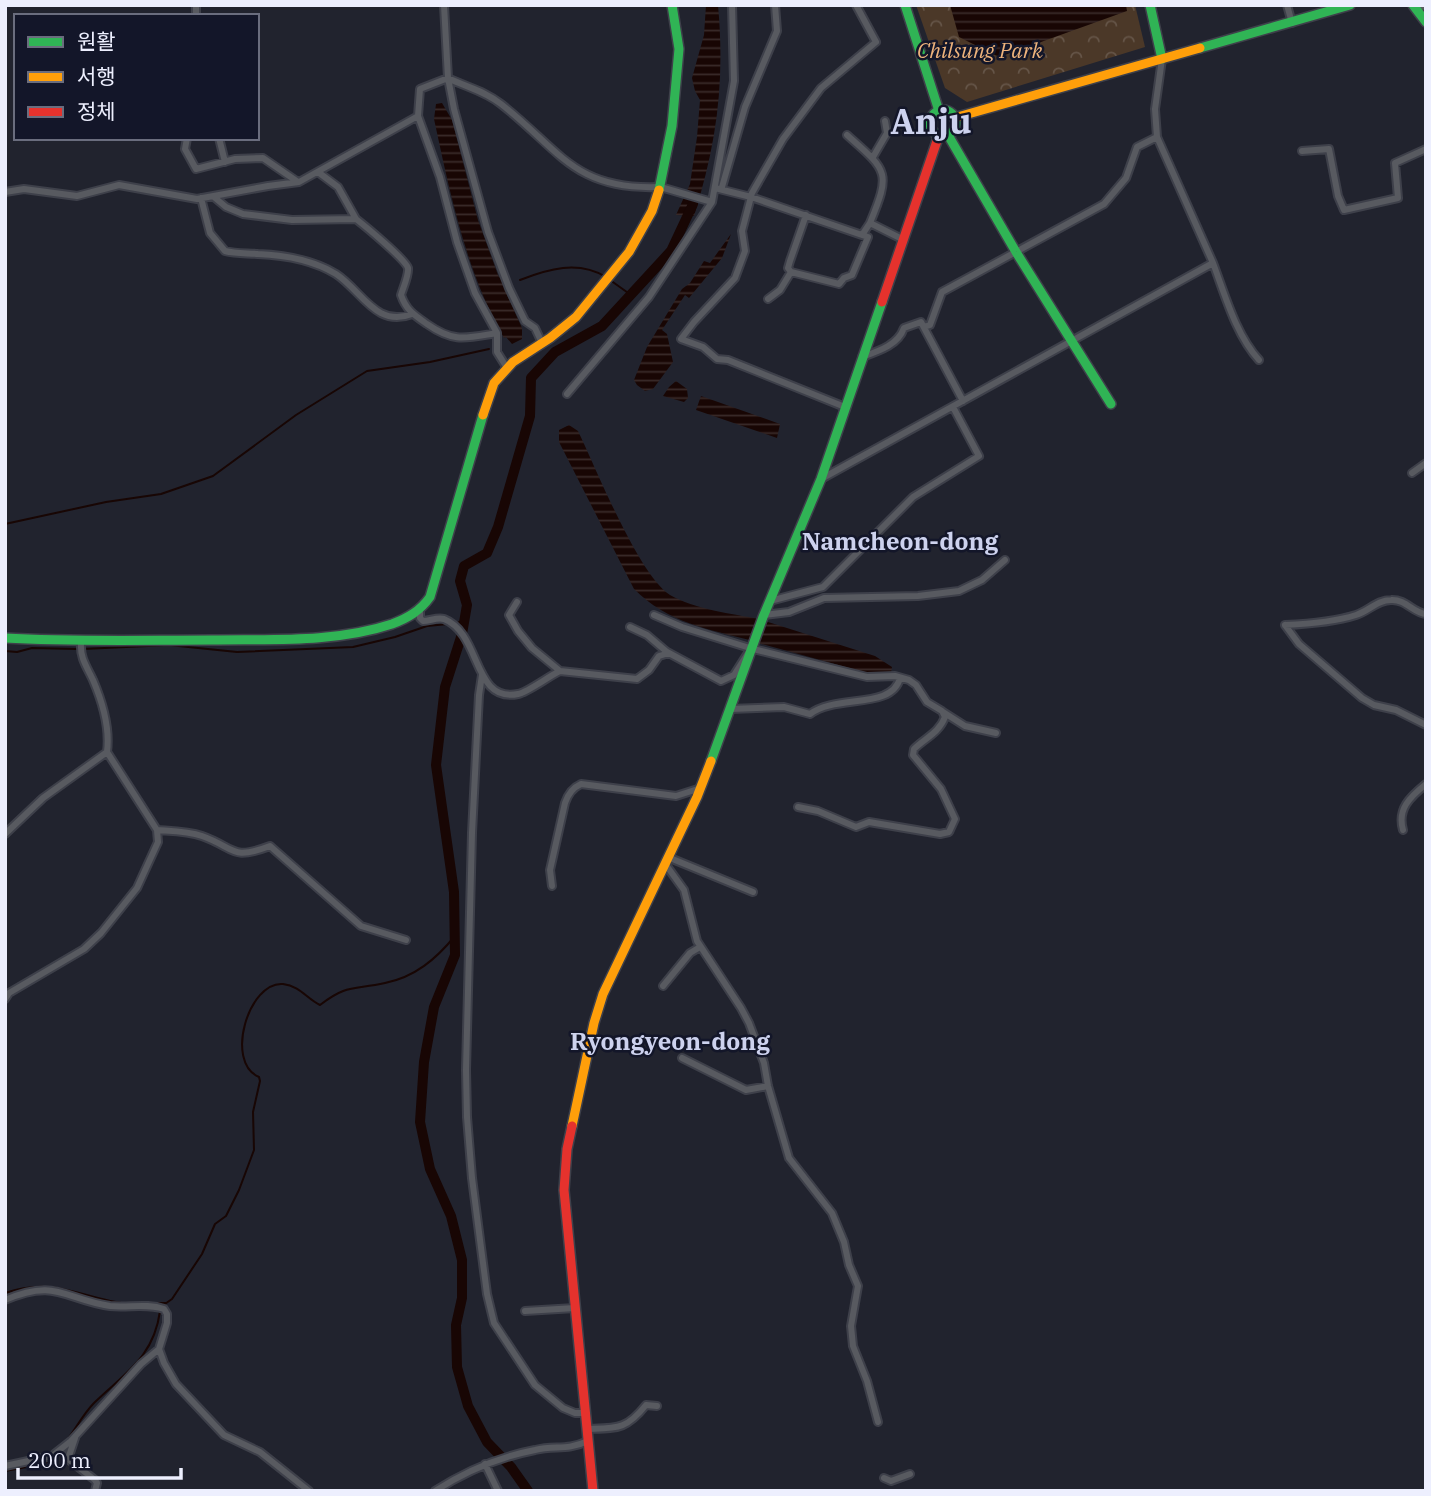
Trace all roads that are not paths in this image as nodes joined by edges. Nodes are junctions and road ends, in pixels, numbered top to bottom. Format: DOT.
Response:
graph roads {
  1 [pos="444,5"];
  2 [pos="672,5"];
  3 [pos="732,5"];
  4 [pos="775,5"];
  5 [pos="856,5"];
  6 [pos="905,5"];
  7 [pos="1150,5"];
  8 [pos="1287,5"];
  9 [pos="1350,5"];
  10 [pos="1414,6"];
  11 [pos="1426,6"];
  12 [pos="1426,22"];
  13 [pos="1292,23"];
  14 [pos="1162,59"];
  15 [pos="448,78"];
  16 [pos="939,111"];
  17 [pos="418,116"];
  18 [pos="954,118"];
  19 [pos="886,121"];
  20 [pos="847,135"];
  21 [pos="944,135"];
  22 [pos="1157,137"];
  23 [pos="187,140"];
  24 [pos="220,140"];
  25 [pos="1426,150"];
  26 [pos="1302,151"];
  27 [pos="873,157"];
  28 [pos="225,162"];
  29 [pos="318,172"];
  30 [pos="299,183"];
  31 [pos="718,187"];
  32 [pos="661,188"];
  33 [pos="5,192"];
  34 [pos="214,197"];
  35 [pos="751,197"];
  36 [pos="201,198"];
  37 [pos="710,200"];
  38 [pos="806,215"];
  39 [pos="356,219"];
  40 [pos="870,223"];
  41 [pos="862,235"];
  42 [pos="904,240"];
  43 [pos="1016,251"];
  44 [pos="1213,263"];
  45 [pos="791,272"];
  46 [pos="768,299"];
  47 [pos="412,314"];
  48 [pos="924,327"];
  49 [pos="497,333"];
  50 [pos="1073,340"];
  51 [pos="542,342"];
  52 [pos="862,357"];
  53 [pos="1259,360"];
  54 [pos="507,368"];
  55 [pos="567,394"];
  56 [pos="963,401"];
  57 [pos="1111,404"];
  58 [pos="845,407"];
  59 [pos="953,407"];
  60 [pos="1426,463"];
  61 [pos="1412,473"];
  62 [pos="821,480"];
  63 [pos="1005,560"];
  64 [pos="823,587"];
  65 [pos="824,598"];
  66 [pos="769,601"];
  67 [pos="517,602"];
  68 [pos="420,611"];
  69 [pos="1426,614"];
  70 [pos="654,615"];
  71 [pos="763,616"];
  72 [pos="630,626"];
  73 [pos="5,638"];
  74 [pos="83,642"];
  75 [pos="753,648"];
  76 [pos="669,653"];
  77 [pos="560,671"];
  78 [pos="482,675"];
  79 [pos="900,678"];
  80 [pos="730,709"];
  81 [pos="942,710"];
  82 [pos="1426,726"];
  83 [pos="996,733"];
  84 [pos="107,752"];
  85 [pos="1426,784"];
  86 [pos="701,788"];
  87 [pos="798,807"];
  88 [pos="1403,830"];
  89 [pos="157,831"];
  90 [pos="5,834"];
  91 [pos="668,862"];
  92 [pos="552,886"];
  93 [pos="753,892"];
  94 [pos="406,940"];
  95 [pos="700,947"];
  96 [pos="663,986"];
  97 [pos="5,999"];
  98 [pos="682,1058"];
  99 [pos="768,1086"];
  100 [pos="5,1300"];
  101 [pos="575,1308"];
  102 [pos="525,1311"];
  103 [pos="159,1349"];
  104 [pos="657,1406"];
  105 [pos="586,1413"];
  106 [pos="878,1422"];
  107 [pos="587,1429"];
  108 [pos="78,1433"];
  109 [pos="589,1441"];
  110 [pos="487,1463"];
  111 [pos="5,1466"];
  112 [pos="910,1474"];
  113 [pos="884,1478"];
  114 [pos="95,1491"];
  115 [pos="309,1491"];
  116 [pos="435,1491"];
  117 [pos="498,1491"];
  118 [pos="593,1491"];
  1 -- 15 [label="street"];
  2 -- 32 [label="main road"];
  3 -- 31 [label="street"];
  4 -- 31 [label="street"];
  5 -- 35 [label="street"];
  6 -- 16 [label="main road"];
  7 -- 14 [label="main road"];
  8 -- 13 [label="street"];
  9 -- 13 [label="main road"];
  10 -- 11 [label="street"];
  10 -- 12 [label="main road"];
  13 -- 14 [label="main road"];
  14 -- 18 [label="main road"];
  14 -- 22 [label="street"];
  15 -- 17 [label="street"];
  15 -- 32 [label="street"];
  15 -- 51 [label="street"];
  16 -- 18 [label="main road"];
  16 -- 21 [label="main road"];
  17 -- 29 [label="street"];
  17 -- 49 [label="street"];
  18 -- 21 [label="main road"];
  19 -- 27 [label="street"];
  20 -- 27 [label="street"];
  21 -- 42 [label="main road"];
  21 -- 43 [label="main road"];
  22 -- 43 [label="street"];
  22 -- 44 [label="street"];
  23 -- 28 [label="street"];
  24 -- 28 [label="street"];
  25 -- 26 [label="street"];
  27 -- 40 [label="street"];
  28 -- 30 [label="street"];
  29 -- 30 [label="street"];
  29 -- 39 [label="street"];
  30 -- 34 [label="street"];
  31 -- 35 [label="street"];
  31 -- 37 [label="street"];
  32 -- 37 [label="street"];
  32 -- 51 [label="main road"];
  33 -- 36 [label="street"];
  34 -- 36 [label="street"];
  34 -- 39 [label="street"];
  35 -- 38 [label="street"];
  35 -- 58 [label="street"];
  36 -- 47 [label="street"];
  37 -- 55 [label="street"];
  38 -- 41 [label="street"];
  38 -- 45 [label="street"];
  39 -- 47 [label="street"];
  40 -- 41 [label="street"];
  40 -- 42 [label="street"];
  41 -- 45 [label="street"];
  42 -- 52 [label="main road"];
  43 -- 48 [label="street"];
  43 -- 50 [label="main road"];
  44 -- 50 [label="street"];
  44 -- 53 [label="street"];
  45 -- 46 [label="street"];
  47 -- 49 [label="street"];
  48 -- 52 [label="street"];
  48 -- 56 [label="street"];
  49 -- 54 [label="street"];
  50 -- 56 [label="street"];
  50 -- 57 [label="main road"];
  51 -- 54 [label="main road"];
  52 -- 58 [label="main road"];
  54 -- 68 [label="main road"];
  56 -- 59 [label="street"];
  58 -- 62 [label="main road"];
  59 -- 62 [label="street"];
  59 -- 64 [label="street"];
  60 -- 61 [label="street"];
  62 -- 66 [label="main road"];
  63 -- 65 [label="street"];
  64 -- 65 [label="street"];
  64 -- 66 [label="street"];
  65 -- 71 [label="street"];
  66 -- 71 [label="main road"];
  67 -- 77 [label="street"];
  68 -- 74 [label="main road"];
  68 -- 78 [label="street"];
  69 -- 82 [label="street"];
  70 -- 75 [label="street"];
  71 -- 75 [label="main road"];
  72 -- 76 [label="street"];
  73 -- 74 [label="main road"];
  74 -- 84 [label="street"];
  75 -- 76 [label="street"];
  75 -- 79 [label="street"];
  75 -- 80 [label="main road"];
  76 -- 77 [label="street"];
  77 -- 78 [label="street"];
  78 -- 105 [label="street"];
  79 -- 80 [label="street"];
  79 -- 81 [label="street"];
  80 -- 86 [label="main road"];
  81 -- 83 [label="street"];
  81 -- 87 [label="street"];
  84 -- 89 [label="street"];
  84 -- 90 [label="street"];
  85 -- 88 [label="street"];
  86 -- 91 [label="main road"];
  86 -- 92 [label="street"];
  89 -- 94 [label="street"];
  89 -- 97 [label="street"];
  91 -- 93 [label="street"];
  91 -- 95 [label="street"];
  91 -- 101 [label="main road"];
  95 -- 96 [label="street"];
  95 -- 99 [label="street"];
  98 -- 99 [label="street"];
  99 -- 106 [label="street"];
  100 -- 103 [label="street"];
  101 -- 102 [label="street"];
  101 -- 105 [label="main road"];
  103 -- 108 [label="street"];
  103 -- 115 [label="street"];
  104 -- 107 [label="street"];
  105 -- 107 [label="main road"];
  107 -- 109 [label="main road"];
  108 -- 111 [label="street"];
  108 -- 114 [label="street"];
  109 -- 110 [label="street"];
  109 -- 118 [label="main road"];
  110 -- 116 [label="street"];
  110 -- 117 [label="street"];
  112 -- 113 [label="street"];
}
